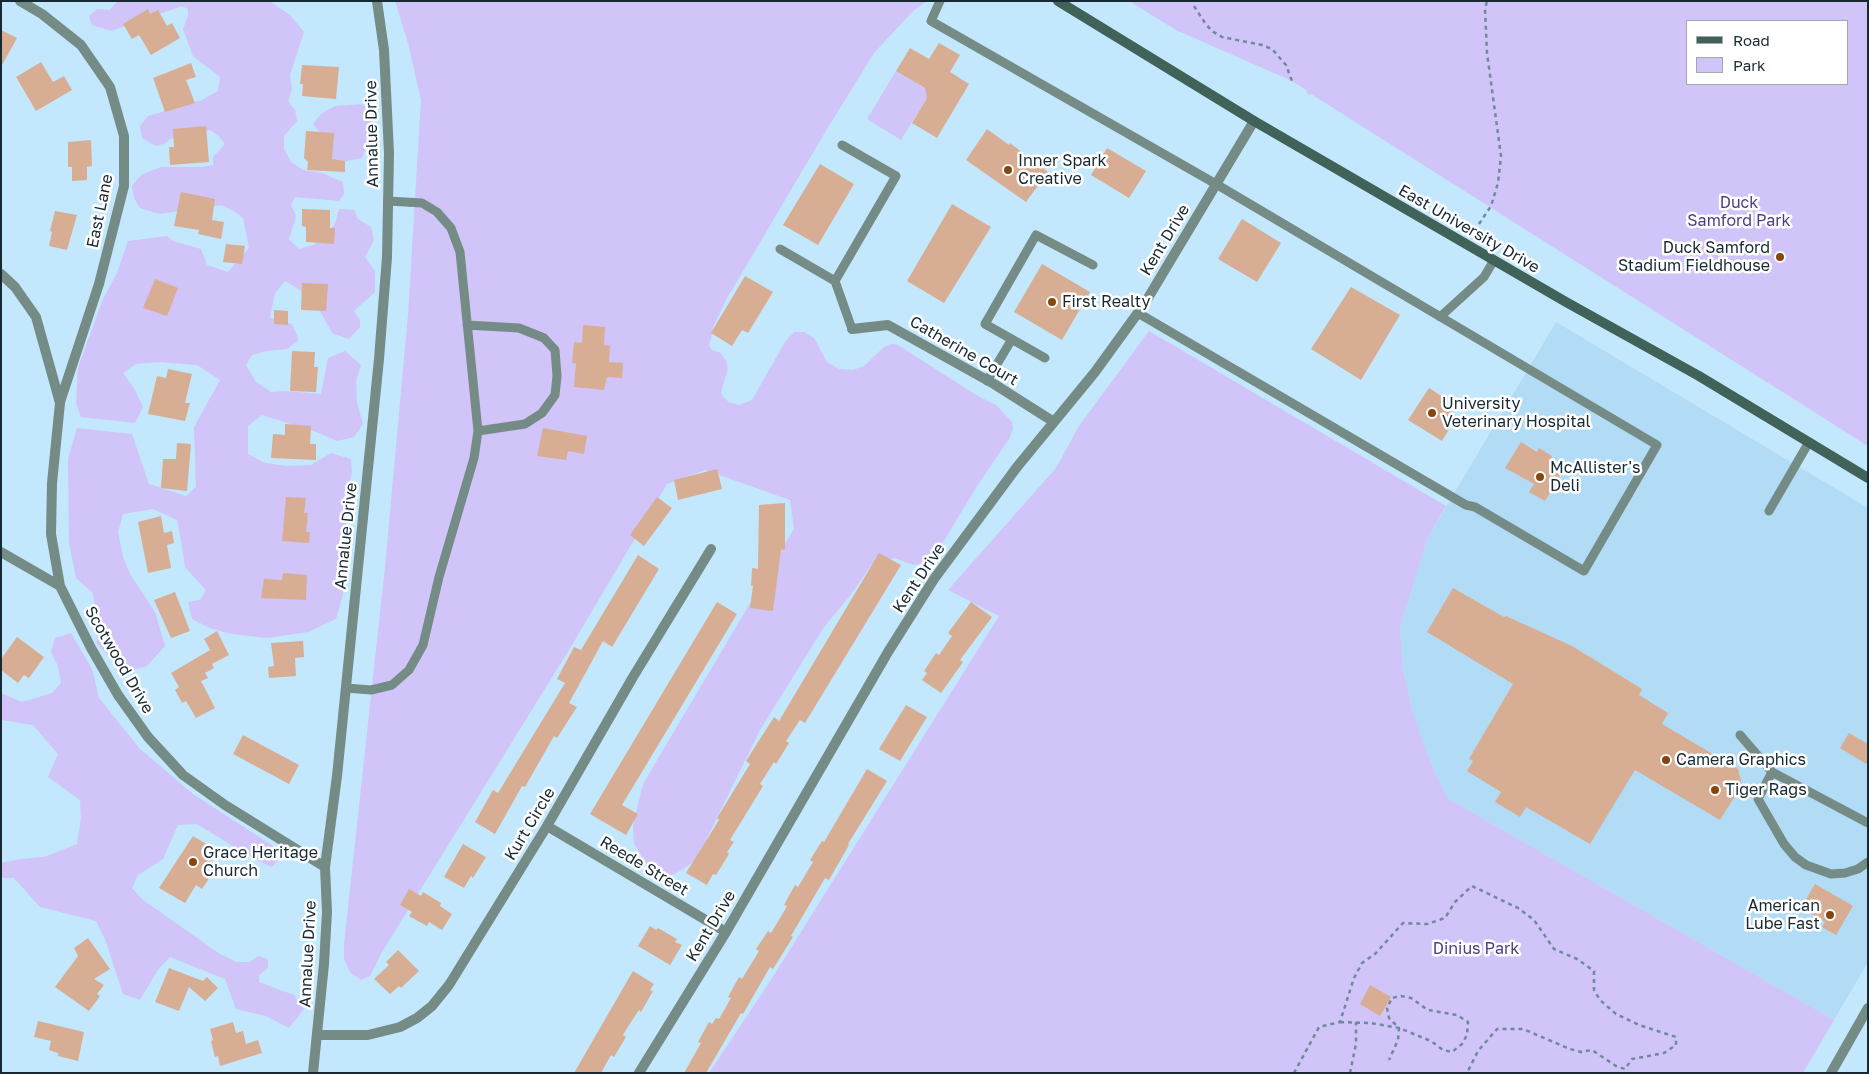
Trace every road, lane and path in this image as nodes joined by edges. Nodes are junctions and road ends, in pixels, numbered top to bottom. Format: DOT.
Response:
graph roads {
  1 [pos="20,1"];
  2 [pos="377,1"];
  3 [pos="940,1"];
  4 [pos="1058,1"];
  5 [pos="1487,1"];
  6 [pos="1194,6"];
  7 [pos="1292,81"];
  8 [pos="1254,120"];
  9 [pos="842,145"];
  10 [pos="1216,184"];
  11 [pos="388,201"];
  12 [pos="1479,224"];
  13 [pos="780,249"];
  14 [pos="1494,260"];
  15 [pos="1093,265"];
  16 [pos="1,274"];
  17 [pos="835,281"];
  18 [pos="1138,313"];
  19 [pos="1440,317"];
  20 [pos="467,325"];
  21 [pos="852,329"];
  22 [pos="1012,339"];
  23 [pos="1045,358"];
  24 [pos="987,380"];
  25 [pos="60,403"];
  26 [pos="1054,422"];
  27 [pos="478,431"];
  28 [pos="1809,442"];
  29 [pos="1868,478"];
  30 [pos="1769,511"];
  31 [pos="711,549"];
  32 [pos="1,552"];
  33 [pos="60,586"];
  34 [pos="346,688"];
  35 [pos="1740,735"];
  36 [pos="1772,772"];
  37 [pos="1868,823"];
  38 [pos="547,826"];
  39 [pos="1868,862"];
  40 [pos="326,867"];
  41 [pos="726,932"];
  42 [pos="1868,1008"];
  43 [pos="1340,1022"];
  44 [pos="1356,1022"];
  45 [pos="1399,1028"];
  46 [pos="317,1035"];
  47 [pos="1389,1060"];
  48 [pos="313,1073"];
  49 [pos="639,1073"];
  50 [pos="1294,1073"];
  51 [pos="1350,1073"];
  52 [pos="1467,1073"];
  53 [pos="1831,1073"];
  1 -- 25 [label="street, East Lane"];
  2 -- 11 [label="street, Annalue Drive"];
  3 -- 10 [label="lane"];
  4 -- 8 [label="main road, East University Drive"];
  5 -- 12 [label="path"];
  6 -- 7 [label="path"];
  8 -- 10 [label="street, Kent Drive"];
  8 -- 14 [label="main road, East University Drive"];
  9 -- 17 [label="lane"];
  10 -- 18 [label="street, Kent Drive"];
  10 -- 19 [label="lane"];
  11 -- 20 [label="lane"];
  11 -- 34 [label="street, Annalue Drive"];
  13 -- 17 [label="lane"];
  14 -- 19 [label="lane"];
  14 -- 28 [label="main road, East University Drive"];
  15 -- 22 [label="lane"];
  16 -- 25 [label="street, Scotwood Drive"];
  17 -- 21 [label="lane"];
  18 -- 19 [label="lane"];
  18 -- 26 [label="street, Kent Drive"];
  20 -- 27 [label="lane"];
  20 -- 27 [label="lane"];
  21 -- 24 [label="street, Catherine Court"];
  22 -- 23 [label="lane"];
  22 -- 24 [label="lane"];
  24 -- 26 [label="street, Catherine Court"];
  25 -- 33 [label="street, Scotwood Drive"];
  26 -- 41 [label="street, Kent Drive"];
  27 -- 34 [label="lane"];
  28 -- 29 [label="main road, East University Drive"];
  28 -- 30 [label="lane"];
  31 -- 38 [label="street, Kurt Circle"];
  32 -- 33 [label="street"];
  33 -- 40 [label="street, Scotwood Drive"];
  34 -- 40 [label="street, Annalue Drive"];
  35 -- 36 [label="lane"];
  36 -- 37 [label="lane"];
  36 -- 39 [label="lane"];
  38 -- 41 [label="street, Reede Street"];
  38 -- 46 [label="street, Kurt Circle"];
  40 -- 46 [label="street, Annalue Drive"];
  41 -- 49 [label="street, Kent Drive"];
  42 -- 53 [label="street"];
  43 -- 44 [label="path"];
  43 -- 50 [label="path"];
  43 -- 52 [label="path"];
  44 -- 45 [label="path"];
  44 -- 51 [label="path"];
  45 -- 45 [label="path"];
  45 -- 47 [label="path"];
  46 -- 48 [label="street, Annalue Drive"];
}
